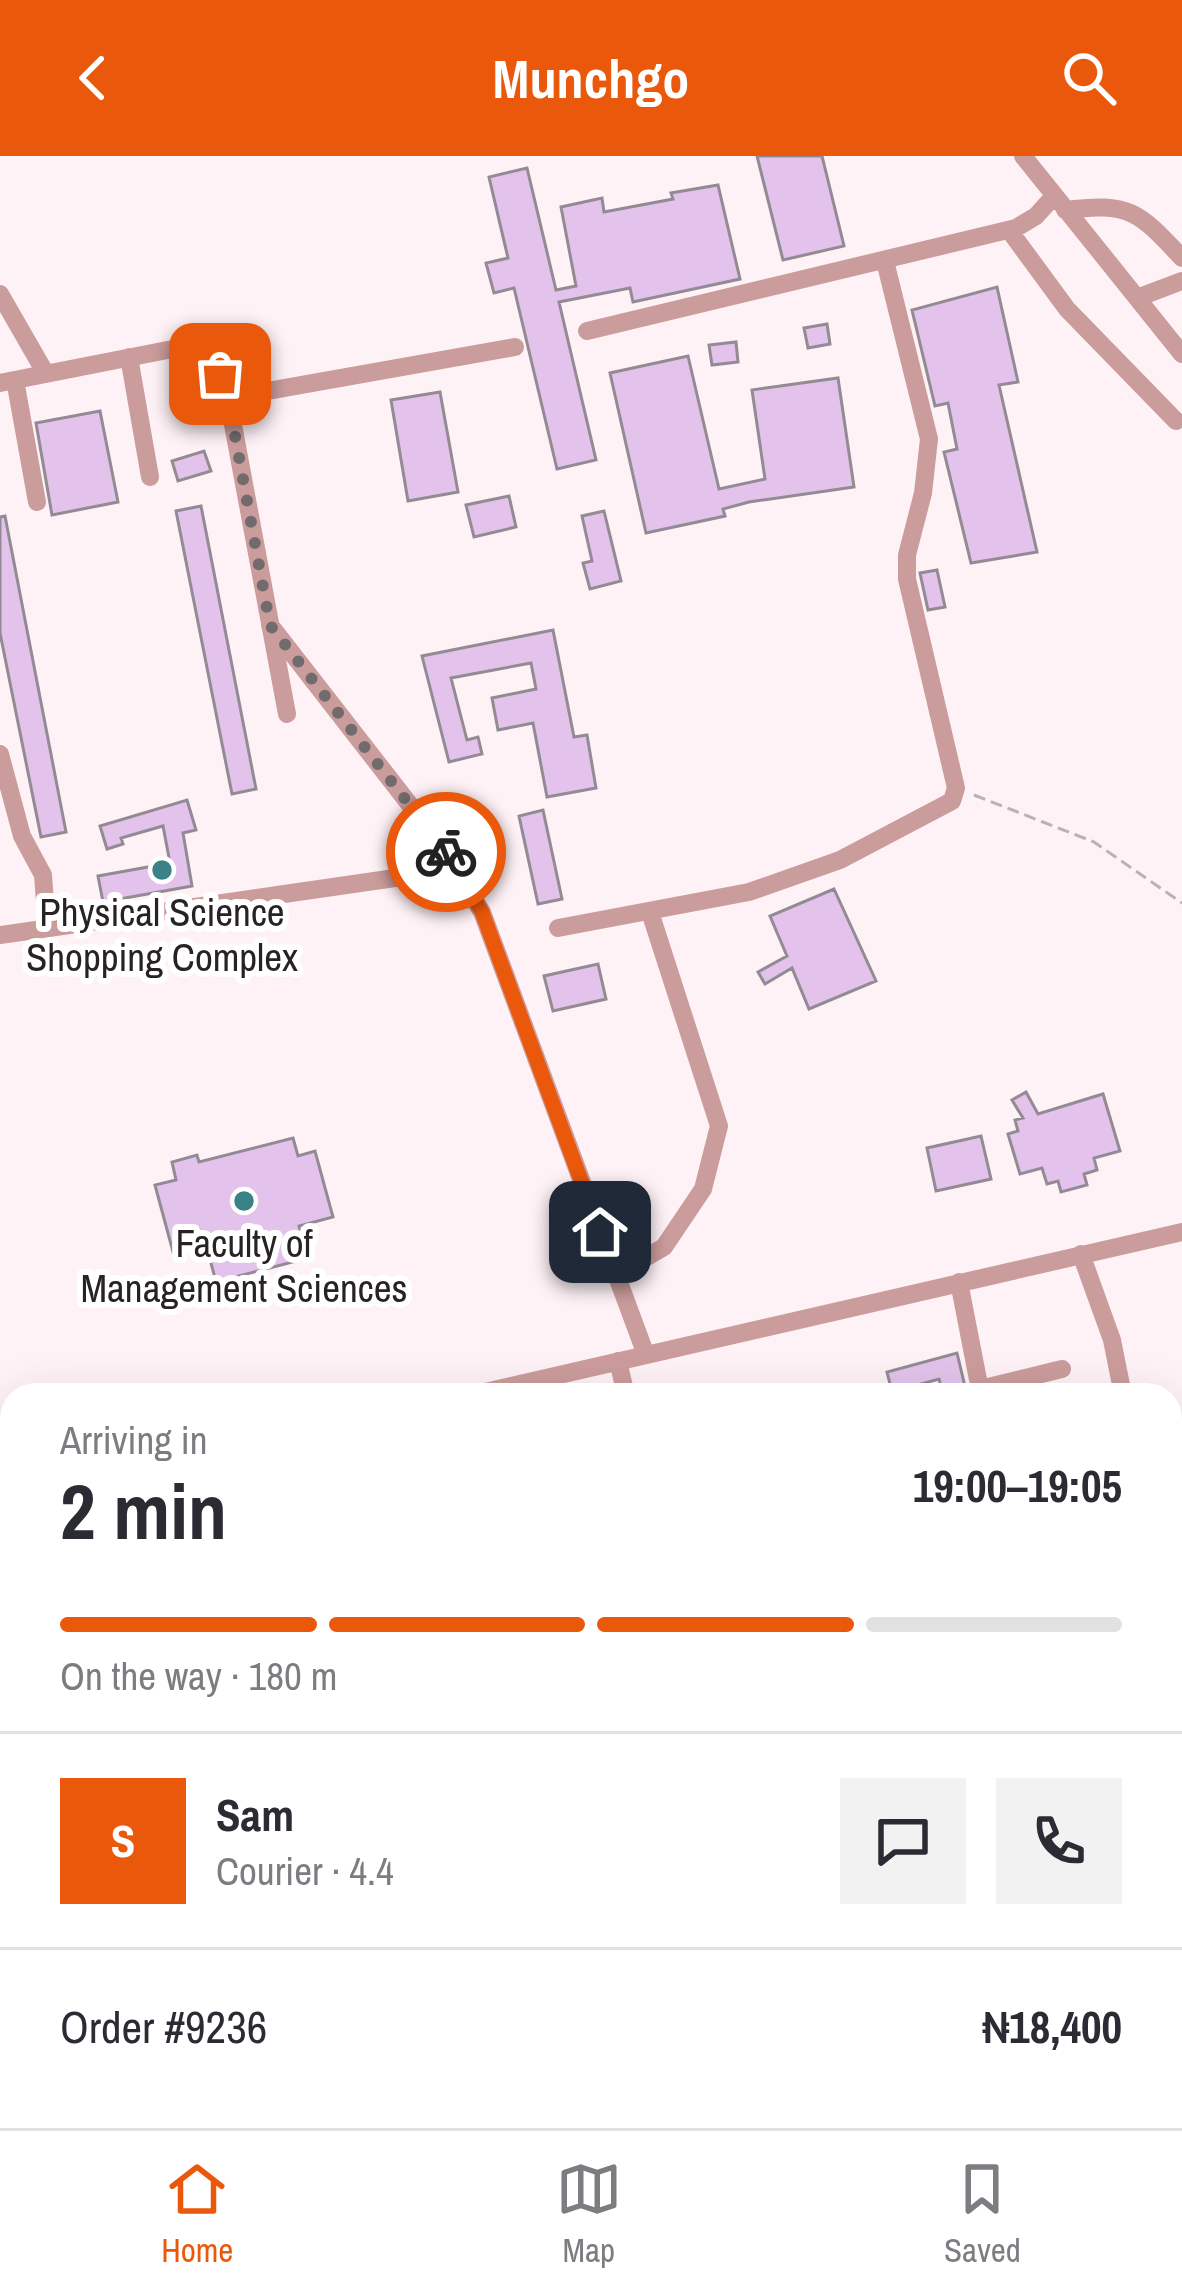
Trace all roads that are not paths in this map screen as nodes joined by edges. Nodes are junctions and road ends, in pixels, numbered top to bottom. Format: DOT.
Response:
graph roads {
  1 [pos="1023,156"];
  2 [pos="1060,203"];
  3 [pos="1009,230"];
  4 [pos="1182,258"];
  5 [pos="885,261"];
  6 [pos="1182,281"];
  7 [pos="0,294"];
  8 [pos="1137,298"];
  9 [pos="587,332"];
  10 [pos="515,347"];
  11 [pos="1182,354"];
  12 [pos="129,357"];
  13 [pos="46,374"];
  14 [pos="7,382"];
  15 [pos="228,398"];
  16 [pos="1176,421"];
  17 [pos="150,477"];
  18 [pos="37,502"];
  19 [pos="270,625"];
  20 [pos="286,714"];
  21 [pos="0,754"];
  22 [pos="0,826"];
  23 [pos="22,836"];
  24 [pos="450,857"];
  25 [pos="650,912"];
  26 [pos="47,928"];
  27 [pos="558,928"];
  28 [pos="0,935"];
  29 [pos="1182,1232"];
  30 [pos="1081,1254"];
  31 [pos="616,1275"];
  32 [pos="959,1282"];
  33 [pos="646,1354"];
  34 [pos="618,1361"];
  35 [pos="1062,1369"];
  36 [pos="524,1383"];
  37 [pos="623,1383"];
  38 [pos="979,1383"];
  39 [pos="1013,1383"];
  40 [pos="1121,1383"];
  1 -- 2 [label="street"];
  2 -- 3 [label="street"];
  2 -- 4 [label="street"];
  2 -- 8 [label="street"];
  3 -- 5 [label="street"];
  3 -- 16 [label="street"];
  5 -- 9 [label="street"];
  5 -- 25 [label="street"];
  6 -- 8 [label="street"];
  7 -- 13 [label="street"];
  8 -- 11 [label="street"];
  10 -- 15 [label="street"];
  12 -- 13 [label="street"];
  12 -- 15 [label="street"];
  12 -- 17 [label="street"];
  13 -- 14 [label="street"];
  14 -- 18 [label="street"];
  15 -- 19 [label="street"];
  19 -- 20 [label="street"];
  19 -- 24 [label="street"];
  21 -- 23 [label="street"];
  22 -- 23 [label="street"];
  23 -- 26 [label="street"];
  24 -- 26 [label="street"];
  24 -- 31 [label="street"];
  25 -- 27 [label="street"];
  25 -- 31 [label="street"];
  26 -- 28 [label="street"];
  29 -- 30 [label="street"];
  30 -- 32 [label="street"];
  30 -- 40 [label="street"];
  31 -- 33 [label="street"];
  32 -- 33 [label="street"];
  32 -- 38 [label="street"];
  33 -- 34 [label="street"];
  34 -- 36 [label="street"];
  34 -- 37 [label="street"];
  35 -- 39 [label="street"];
}
